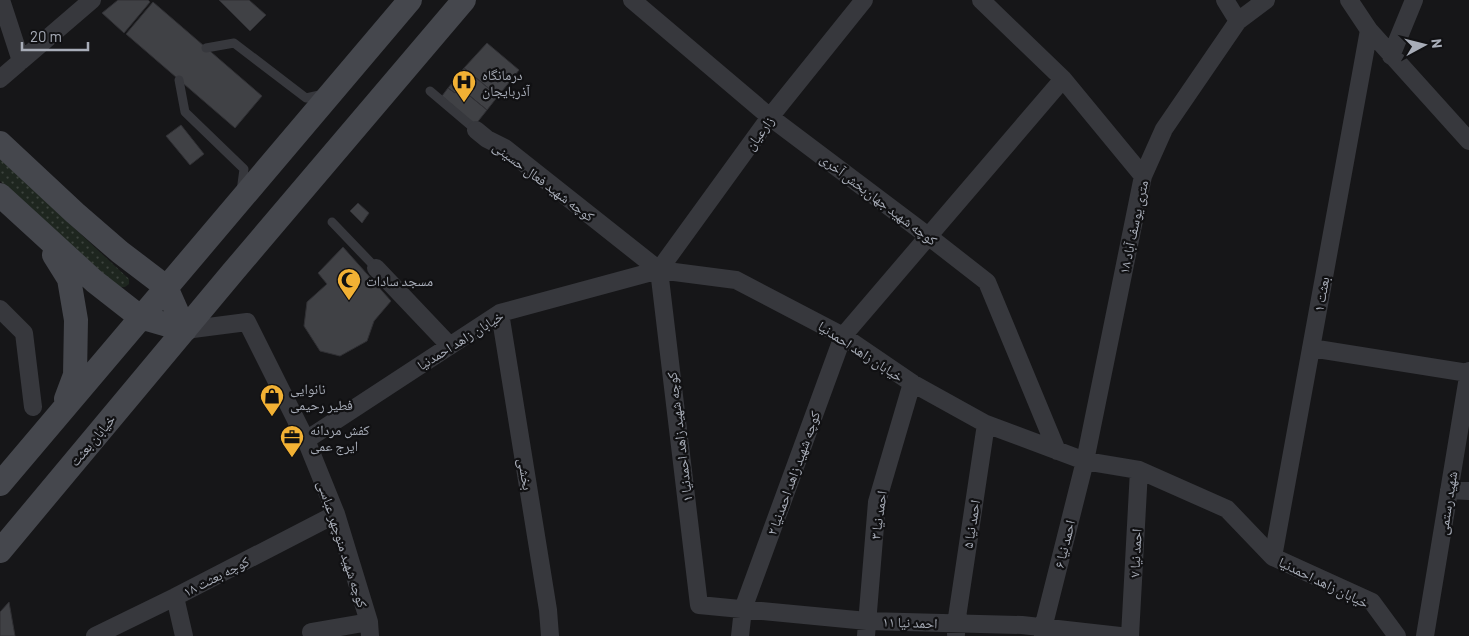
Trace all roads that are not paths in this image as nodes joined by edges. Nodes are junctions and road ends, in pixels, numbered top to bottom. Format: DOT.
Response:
graph roads {
  1 [pos="1,0"];
  2 [pos="92,0"];
  3 [pos="410,0"];
  4 [pos="464,0"];
  5 [pos="632,0"];
  6 [pos="864,0"];
  7 [pos="982,0"];
  8 [pos="1225,0"];
  9 [pos="1266,0"];
  10 [pos="1349,0"];
  11 [pos="1414,0"];
  12 [pos="1238,21"];
  13 [pos="1368,30"];
  14 [pos="206,48"];
  15 [pos="1391,56"];
  16 [pos="21,61"];
  17 [pos="0,79"];
  18 [pos="1063,79"];
  19 [pos="179,80"];
  20 [pos="430,91"];
  21 [pos="332,92"];
  22 [pos="770,117"];
  23 [pos="476,130"];
  24 [pos="1469,141"];
  25 [pos="0,143"];
  26 [pos="1143,176"];
  27 [pos="0,196"];
  28 [pos="239,201"];
  29 [pos="332,222"];
  30 [pos="39,232"];
  31 [pos="928,236"];
  32 [pos="376,268"];
  33 [pos="659,270"];
  34 [pos="166,287"];
  35 [pos="0,309"];
  36 [pos="500,312"];
  37 [pos="140,317"];
  38 [pos="185,330"];
  39 [pos="843,336"];
  40 [pos="450,346"];
  41 [pos="1311,348"];
  42 [pos="1469,372"];
  43 [pos="912,383"];
  44 [pos="33,407"];
  45 [pos="62,410"];
  46 [pos="986,424"];
  47 [pos="306,440"];
  48 [pos="1057,450"];
  49 [pos="1085,461"];
  50 [pos="1139,470"];
  51 [pos="0,484"];
  52 [pos="1449,490"];
  53 [pos="1469,491"];
  54 [pos="336,514"];
  55 [pos="2,543"];
  56 [pos="1273,557"];
  57 [pos="174,598"];
  58 [pos="699,605"];
  59 [pos="743,610"];
  60 [pos="867,628"];
  61 [pos="369,629"];
  62 [pos="956,630"];
  63 [pos="311,632"];
  64 [pos="1043,632"];
  65 [pos="94,636"];
  66 [pos="184,636"];
  67 [pos="550,636"];
  68 [pos="740,636"];
  69 [pos="1120,636"];
  70 [pos="1130,636"];
  71 [pos="1397,636"];
  72 [pos="1425,636"];
  1 -- 16 [label="street"];
  2 -- 16 [label="street"];
  3 -- 21 [label="main road"];
  4 -- 38 [label="main road, خیابان بعثت"];
  5 -- 22 [label="street, کوچه شهید جهان‌بخش آخری"];
  6 -- 22 [label="street, زارعیان"];
  7 -- 18 [label="street"];
  8 -- 12 [label="street"];
  9 -- 12 [label="street, ۱۸ متری یوسف آباد"];
  10 -- 13 [label="street"];
  11 -- 15 [label="street"];
  12 -- 26 [label="street, ۱۸ متری یوسف آباد"];
  13 -- 15 [label="street"];
  13 -- 41 [label="street, بعثت ۱"];
  14 -- 21 [label="lane"];
  15 -- 24 [label="street"];
  16 -- 17 [label="street"];
  18 -- 26 [label="street"];
  18 -- 31 [label="street"];
  19 -- 28 [label="lane"];
  20 -- 23 [label="lane, کوچه شهید فعال حسینی"];
  21 -- 28 [label="main road"];
  22 -- 31 [label="street, کوچه شهید جهان‌بخش آخری"];
  22 -- 33 [label="street, زارعیان"];
  23 -- 33 [label="street, کوچه شهید فعال حسینی"];
  25 -- 34 [label="main road"];
  26 -- 49 [label="street, ۱۸ متری یوسف آباد"];
  27 -- 30 [label="main road"];
  28 -- 34 [label="main road"];
  29 -- 32 [label="lane"];
  30 -- 37 [label="main road"];
  30 -- 45 [label="main road"];
  31 -- 39 [label="street"];
  31 -- 48 [label="street, کوچه شهید جهان‌بخش آخری"];
  32 -- 40 [label="street"];
  33 -- 36 [label="street, خیابان زاهد احمدنیا"];
  33 -- 39 [label="street, خیابان زاهد احمدنیا"];
  33 -- 58 [label="street, کوچه شهید زاهد احمدنیا ۱"];
  34 -- 37 [label="main road"];
  34 -- 38 [label="main road"];
  35 -- 44 [label="street"];
  36 -- 40 [label="street, خیابان زاهد احمدنیا"];
  36 -- 67 [label="street, بخشی"];
  37 -- 38 [label="main road"];
  37 -- 45 [label="main road"];
  38 -- 47 [label="street, کوچه شهید منوچهر عباسی"];
  38 -- 55 [label="main road, خیابان بعثت"];
  39 -- 43 [label="street, خیابان زاهد احمدنیا"];
  39 -- 59 [label="street, کوچه شهید زاهد احمدنیا ۲"];
  40 -- 47 [label="street, خیابان زاهد احمدنیا"];
  41 -- 42 [label="street"];
  41 -- 56 [label="street, بعثت ۱"];
  42 -- 52 [label="street, شهید رستمی"];
  43 -- 46 [label="street, خیابان زاهد احمدنیا"];
  43 -- 60 [label="street, احمد نیا ۳"];
  45 -- 51 [label="main road"];
  46 -- 48 [label="street, خیابان زاهد احمدنیا"];
  46 -- 62 [label="street, احمد نیا ۵"];
  47 -- 54 [label="street, کوچه شهید منوچهر عباسی"];
  48 -- 49 [label="street, خیابان زاهد احمدنیا"];
  49 -- 50 [label="street, خیابان زاهد احمدنیا"];
  49 -- 64 [label="street, احمد نیا ۶"];
  50 -- 56 [label="street, خیابان زاهد احمدنیا"];
  50 -- 70 [label="street, احمد نیا ۷"];
  52 -- 53 [label="street"];
  52 -- 72 [label="street, شهید رستمی"];
  54 -- 57 [label="street, کوچه بعثت ۱۸"];
  54 -- 61 [label="street, کوچه شهید منوچهر عباسی"];
  56 -- 71 [label="street, خیابان زاهد احمدنیا"];
  57 -- 65 [label="street, کوچه بعثت ۱۸"];
  57 -- 66 [label="street"];
  58 -- 59 [label="street, احمد نیا ۱۱"];
  59 -- 60 [label="street, احمد نیا ۱۱"];
  59 -- 68 [label="street, کوچه شهید زاهد احمدنیا ۲"];
  60 -- 62 [label="street, احمد نیا ۱۱"];
  61 -- 63 [label="street"];
  62 -- 64 [label="street, احمد نیا ۱۱"];
  64 -- 69 [label="street, احمد نیا ۱۱"];
}
